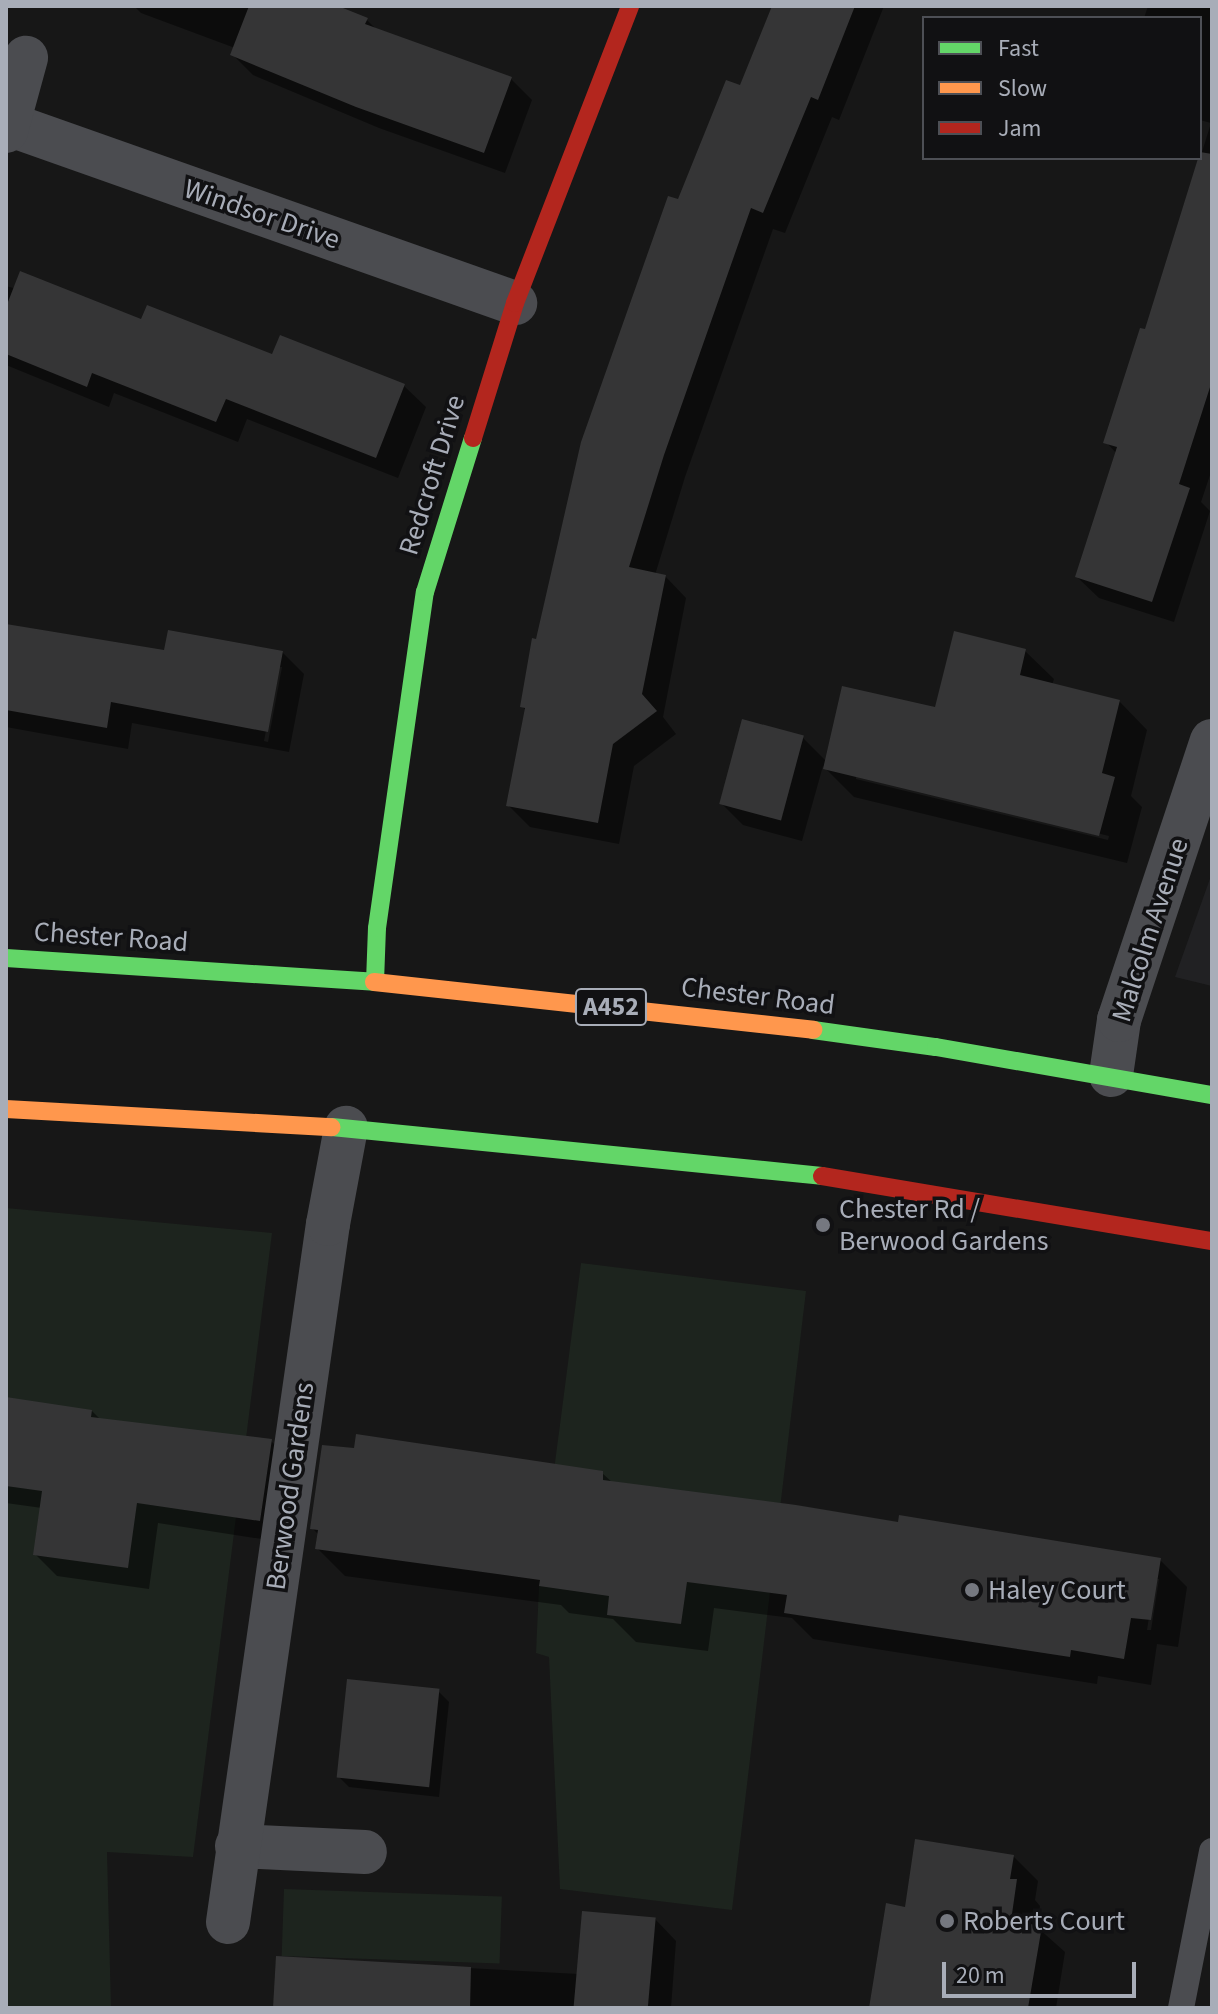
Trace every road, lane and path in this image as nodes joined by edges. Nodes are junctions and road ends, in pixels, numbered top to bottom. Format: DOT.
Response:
graph roads {
  1 [pos="630,6"];
  2 [pos="26,58"];
  3 [pos="7,128"];
  4 [pos="515,303"];
  5 [pos="1212,741"];
  6 [pos="6,958"];
  7 [pos="375,982"];
  8 [pos="1111,1075"];
  9 [pos="1212,1095"];
  10 [pos="6,1109"];
  11 [pos="346,1128"];
  12 [pos="1212,1241"];
  13 [pos="237,1846"];
  14 [pos="1212,1851"];
  15 [pos="365,1852"];
  16 [pos="228,1922"];
  17 [pos="1181,2008"];
  1 -- 4 [label="main road, Redcroft Drive"];
  2 -- 3 [label="street, Windsor Drive"];
  3 -- 4 [label="street, Windsor Drive"];
  4 -- 7 [label="main road, Redcroft Drive"];
  5 -- 8 [label="street, Malcolm Avenue"];
  6 -- 7 [label="main road, Chester Road / A452"];
  7 -- 8 [label="main road, Chester Road / A452"];
  8 -- 9 [label="main road, Chester Road / A452"];
  10 -- 11 [label="main road"];
  11 -- 12 [label="main road"];
  11 -- 13 [label="street, Berwood Gardens"];
  13 -- 15 [label="street"];
  13 -- 16 [label="street, Berwood Gardens"];
  14 -- 17 [label="lane"];
}
